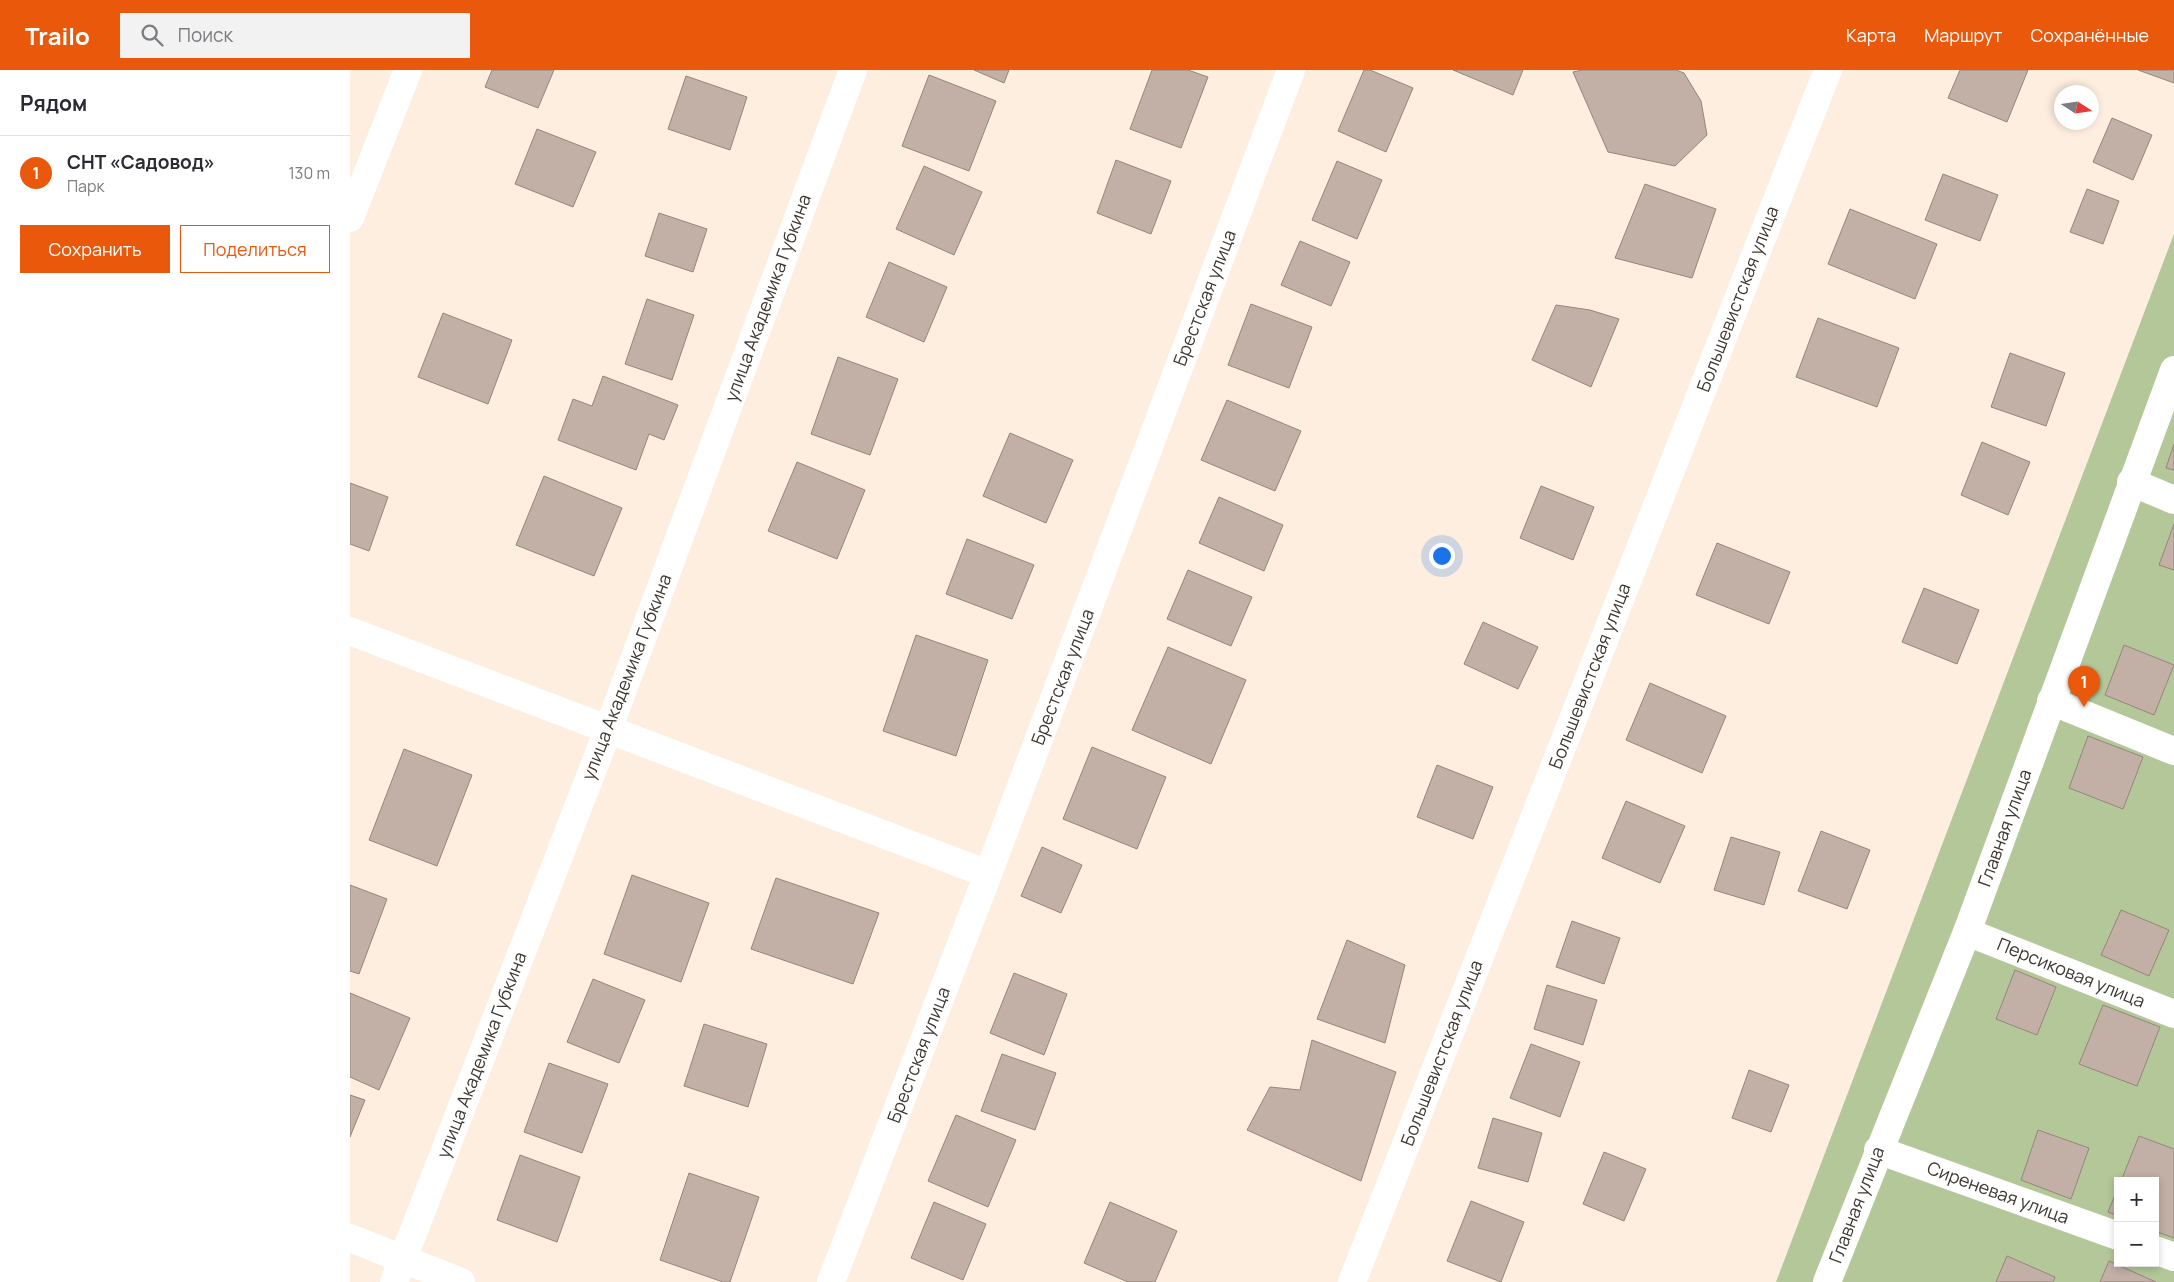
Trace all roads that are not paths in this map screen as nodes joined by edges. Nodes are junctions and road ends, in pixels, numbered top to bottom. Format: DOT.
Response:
graph roads {
  1 [pos="408,70"];
  2 [pos="853,70"];
  3 [pos="1291,70"];
  4 [pos="1828,70"];
  5 [pos="350,218"];
  6 [pos="2174,370"];
  7 [pos="2131,482"];
  8 [pos="2174,500"];
  9 [pos="350,631"];
  10 [pos="2051,701"];
  11 [pos="608,730"];
  12 [pos="2174,751"];
  13 [pos="988,874"];
  14 [pos="1967,932"];
  15 [pos="2174,1014"];
  16 [pos="1878,1150"];
  17 [pos="2114,1235"];
  18 [pos="350,1238"];
  19 [pos="2159,1251"];
  20 [pos="2174,1257"];
  21 [pos="398,1271"];
  22 [pos="461,1282"];
  23 [pos="831,1282"];
  24 [pos="1352,1282"];
  25 [pos="1827,1282"];
  1 -- 5 [label="street"];
  2 -- 11 [label="street, улица Академика Губкина"];
  3 -- 13 [label="street, Брестская улица"];
  4 -- 24 [label="street, Большевистская улица"];
  6 -- 7 [label="street, Главная улица"];
  7 -- 8 [label="street"];
  7 -- 10 [label="street, Главная улица"];
  9 -- 11 [label="street"];
  10 -- 12 [label="street"];
  10 -- 14 [label="street, Главная улица"];
  11 -- 13 [label="street"];
  11 -- 21 [label="street, улица Академика Губкина"];
  13 -- 23 [label="street, Брестская улица"];
  14 -- 15 [label="street, Персиковая улица"];
  14 -- 16 [label="street, Главная улица"];
  16 -- 17 [label="street, Сиреневая улица"];
  16 -- 25 [label="street, Главная улица"];
  18 -- 21 [label="street"];
  19 -- 20 [label="street"];
  21 -- 22 [label="street"];
}
